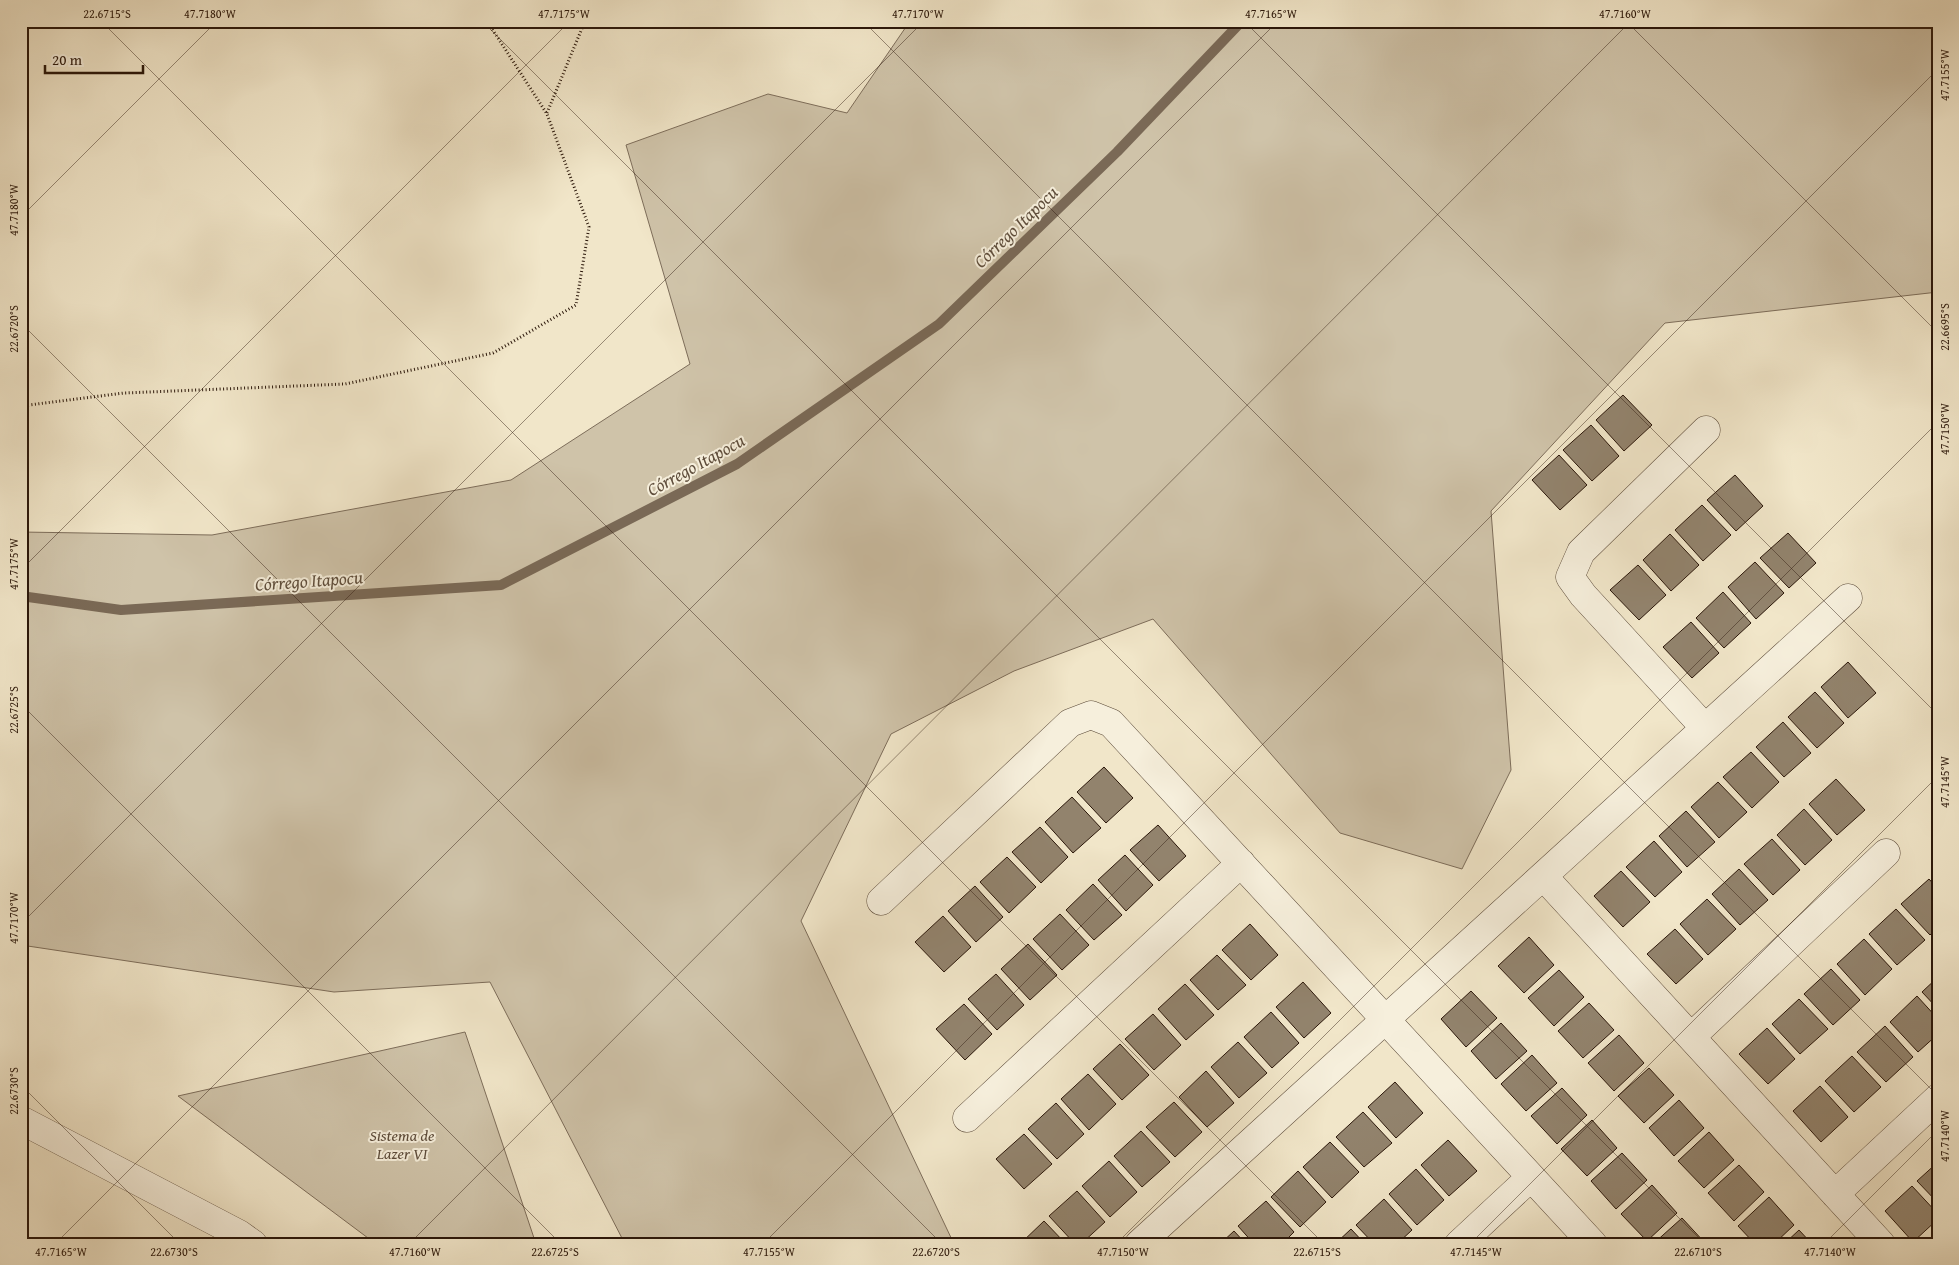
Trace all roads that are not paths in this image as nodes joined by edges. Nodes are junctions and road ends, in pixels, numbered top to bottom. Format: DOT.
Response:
graph roads {
  1 [pos="1706,430"];
  2 [pos="1848,598"];
  3 [pos="1705,728"];
  4 [pos="1886,853"];
  5 [pos="1241,863"];
  6 [pos="1543,876"];
  7 [pos="881,901"];
  8 [pos="1385,1020"];
  9 [pos="1691,1037"];
  10 [pos="1938,1098"];
  11 [pos="967,1118"];
  12 [pos="21,1120"];
  13 [pos="1531,1177"];
  14 [pos="1835,1194"];
  15 [pos="254,1244"];
  16 [pos="1139,1244"];
  17 [pos="1458,1244"];
  18 [pos="1593,1244"];
  19 [pos="1881,1244"];
  1 -- 3 [label="street"];
  2 -- 3 [label="street"];
  3 -- 6 [label="street"];
  4 -- 9 [label="street"];
  5 -- 7 [label="street"];
  5 -- 8 [label="street"];
  5 -- 11 [label="street"];
  6 -- 8 [label="street"];
  6 -- 9 [label="street"];
  8 -- 13 [label="street"];
  8 -- 16 [label="street"];
  9 -- 14 [label="street"];
  10 -- 14 [label="street"];
  12 -- 15 [label="street"];
  13 -- 17 [label="street"];
  13 -- 18 [label="street"];
  14 -- 19 [label="street"];
}
